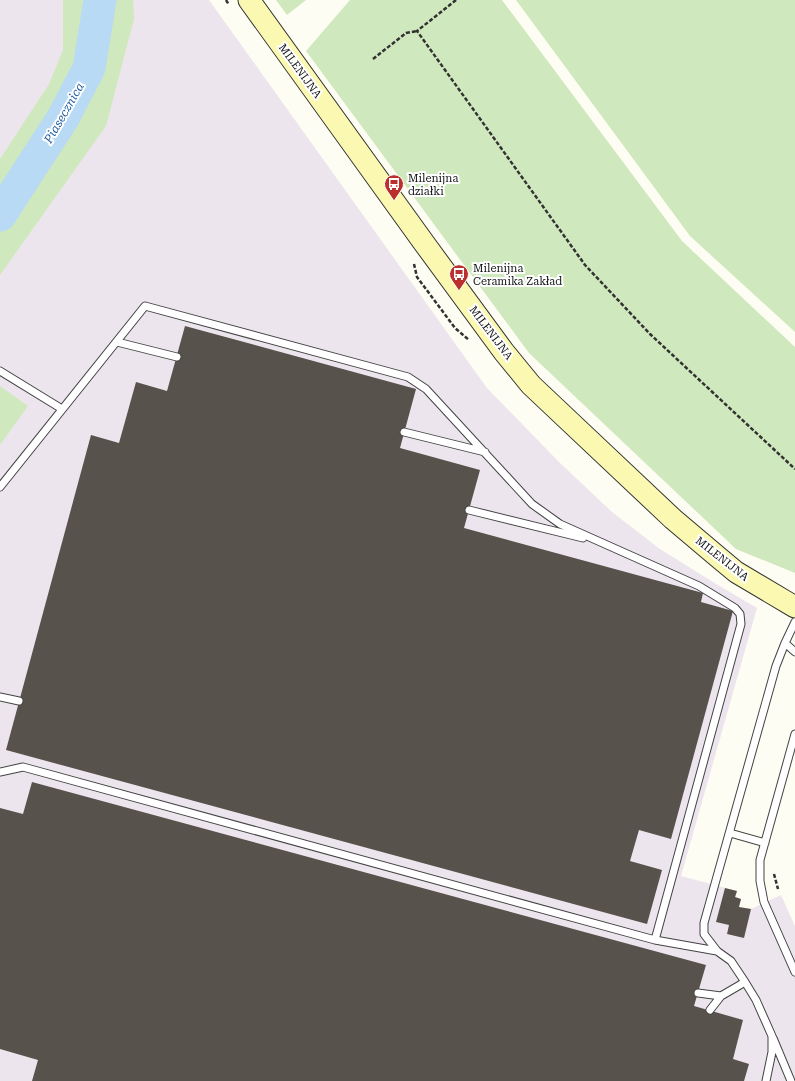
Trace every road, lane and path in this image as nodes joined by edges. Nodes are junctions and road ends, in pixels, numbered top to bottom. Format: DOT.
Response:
graph roads {
  1 [pos="249,0"];
  2 [pos="456,0"];
  3 [pos="417,31"];
  4 [pos="373,59"];
  5 [pos="117,342"];
  6 [pos="177,357"];
  7 [pos="0,371"];
  8 [pos="62,410"];
  9 [pos="404,432"];
  10 [pos="485,452"];
  11 [pos="795,469"];
  12 [pos="0,487"];
  13 [pos="469,510"];
  14 [pos="601,542"];
  15 [pos="795,607"];
  16 [pos="795,622"];
  17 [pos="785,643"];
  18 [pos="795,652"];
  19 [pos="0,697"];
  20 [pos="19,701"];
  21 [pos="795,734"];
  22 [pos="0,772"];
  23 [pos="730,833"];
  24 [pos="765,843"];
  25 [pos="655,940"];
  26 [pos="717,952"];
  27 [pos="795,972"];
  28 [pos="745,982"];
  29 [pos="698,993"];
  30 [pos="721,996"];
  31 [pos="710,1010"];
  32 [pos="772,1036"];
  33 [pos="766,1081"];
  34 [pos="791,1081"];
  1 -- 15 [label="street, MILENIJNA"];
  2 -- 3 [label="path"];
  3 -- 4 [label="path"];
  3 -- 11 [label="path"];
  5 -- 6 [label="lane"];
  5 -- 8 [label="lane"];
  5 -- 10 [label="lane"];
  7 -- 8 [label="lane"];
  8 -- 12 [label="lane"];
  9 -- 10 [label="lane"];
  10 -- 14 [label="lane"];
  13 -- 14 [label="lane"];
  14 -- 25 [label="lane"];
  16 -- 17 [label="lane"];
  17 -- 18 [label="lane"];
  17 -- 23 [label="lane"];
  19 -- 20 [label="lane"];
  21 -- 24 [label="lane"];
  22 -- 25 [label="lane"];
  23 -- 24 [label="lane"];
  23 -- 26 [label="lane"];
  24 -- 27 [label="lane"];
  25 -- 26 [label="lane"];
  26 -- 28 [label="lane"];
  28 -- 30 [label="lane"];
  28 -- 32 [label="lane"];
  29 -- 30 [label="lane"];
  30 -- 31 [label="lane"];
  32 -- 33 [label="lane"];
  32 -- 34 [label="lane"];
}
